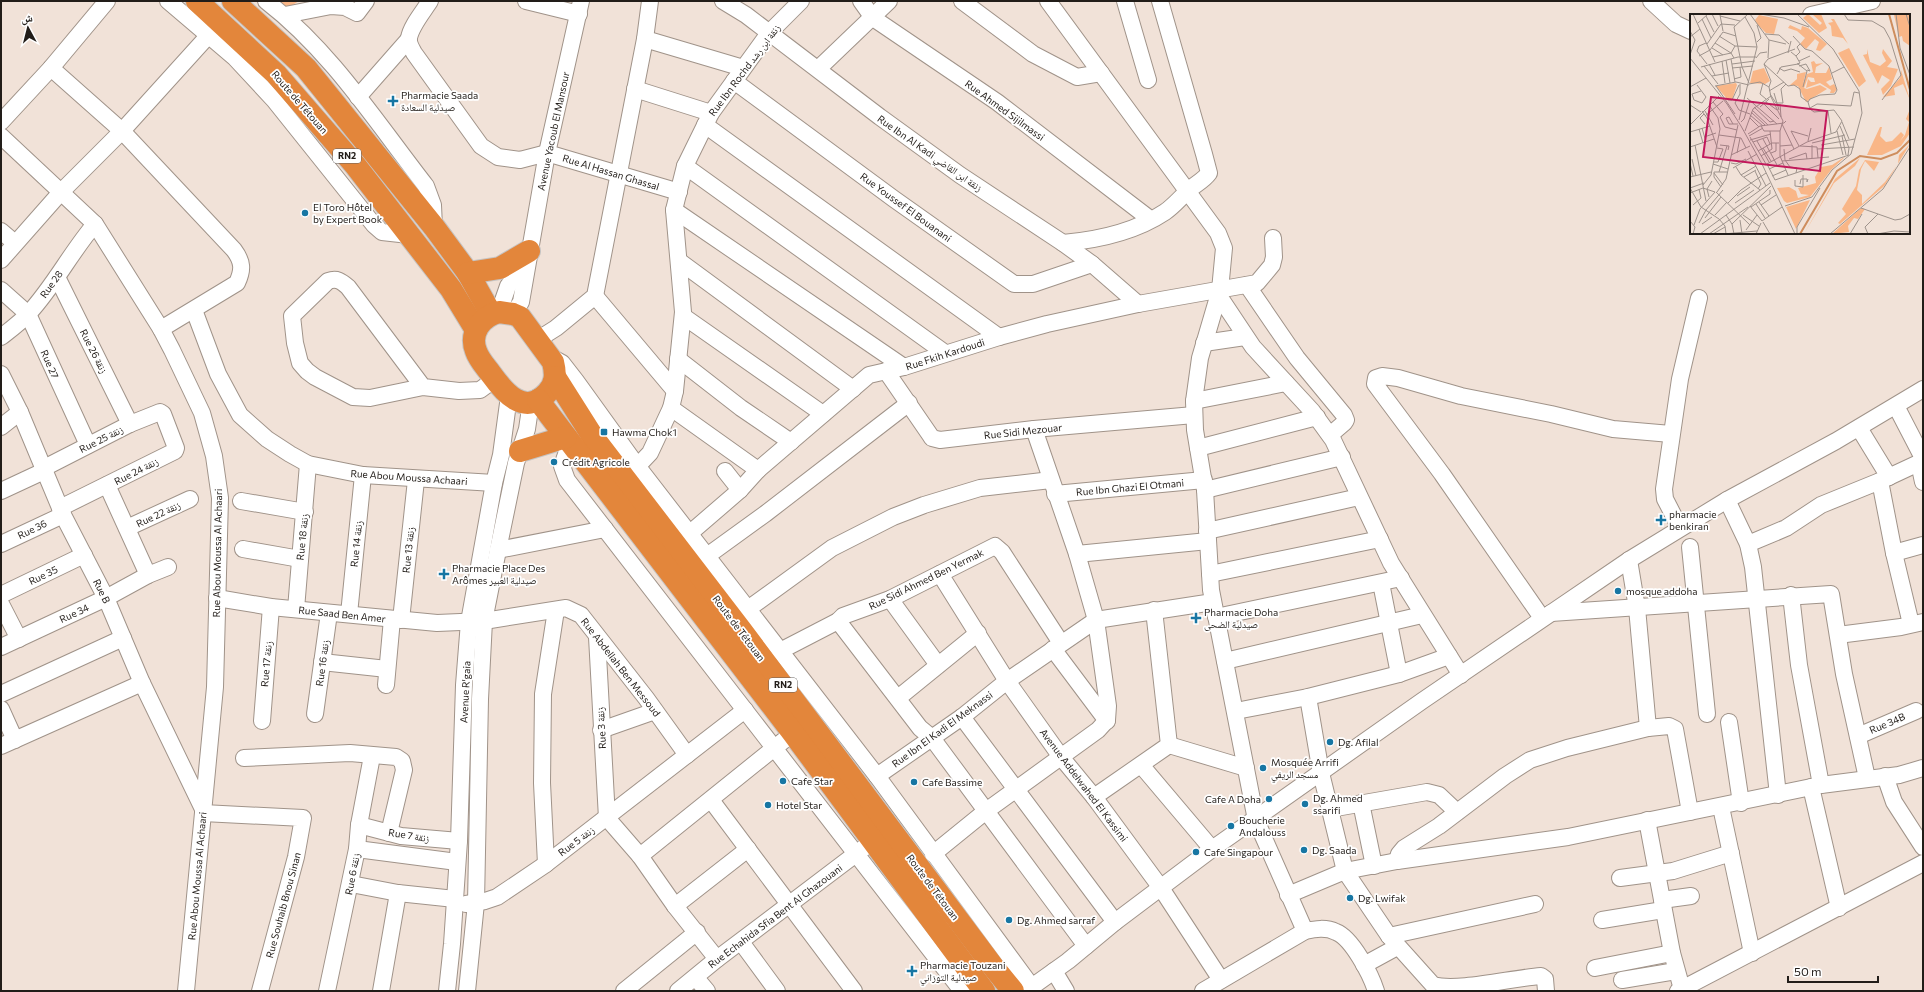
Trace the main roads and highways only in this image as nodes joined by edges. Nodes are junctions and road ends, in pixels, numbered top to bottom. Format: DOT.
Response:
graph roads {
  1 [pos="197,1"];
  2 [pos="243,5"];
  3 [pos="528,256"];
  4 [pos="468,273"];
  5 [pos="501,313"];
  6 [pos="476,330"];
  7 [pos="555,377"];
  8 [pos="534,401"];
  9 [pos="568,440"];
  10 [pos="520,451"];
  11 [pos="1024,990"];
  12 [pos="984,991"];
  1 -- 6 [label="highway, Route de Tétouan / RN2"];
  2 -- 4 [label="highway, Route de Tétouan / RN2"];
  3 -- 4 [label="highway"];
  4 -- 5 [label="highway, Route de Tétouan / RN2"];
  5 -- 6 [label="highway"];
  5 -- 7 [label="highway, Route de Tétouan / RN2"];
  6 -- 8 [label="highway"];
  7 -- 8 [label="highway"];
  7 -- 11 [label="highway, Route de Tétouan / RN2"];
  8 -- 9 [label="highway, Route de Tétouan / RN2"];
  9 -- 10 [label="highway"];
  9 -- 12 [label="highway, Route de Tétouan / RN2"];
}
